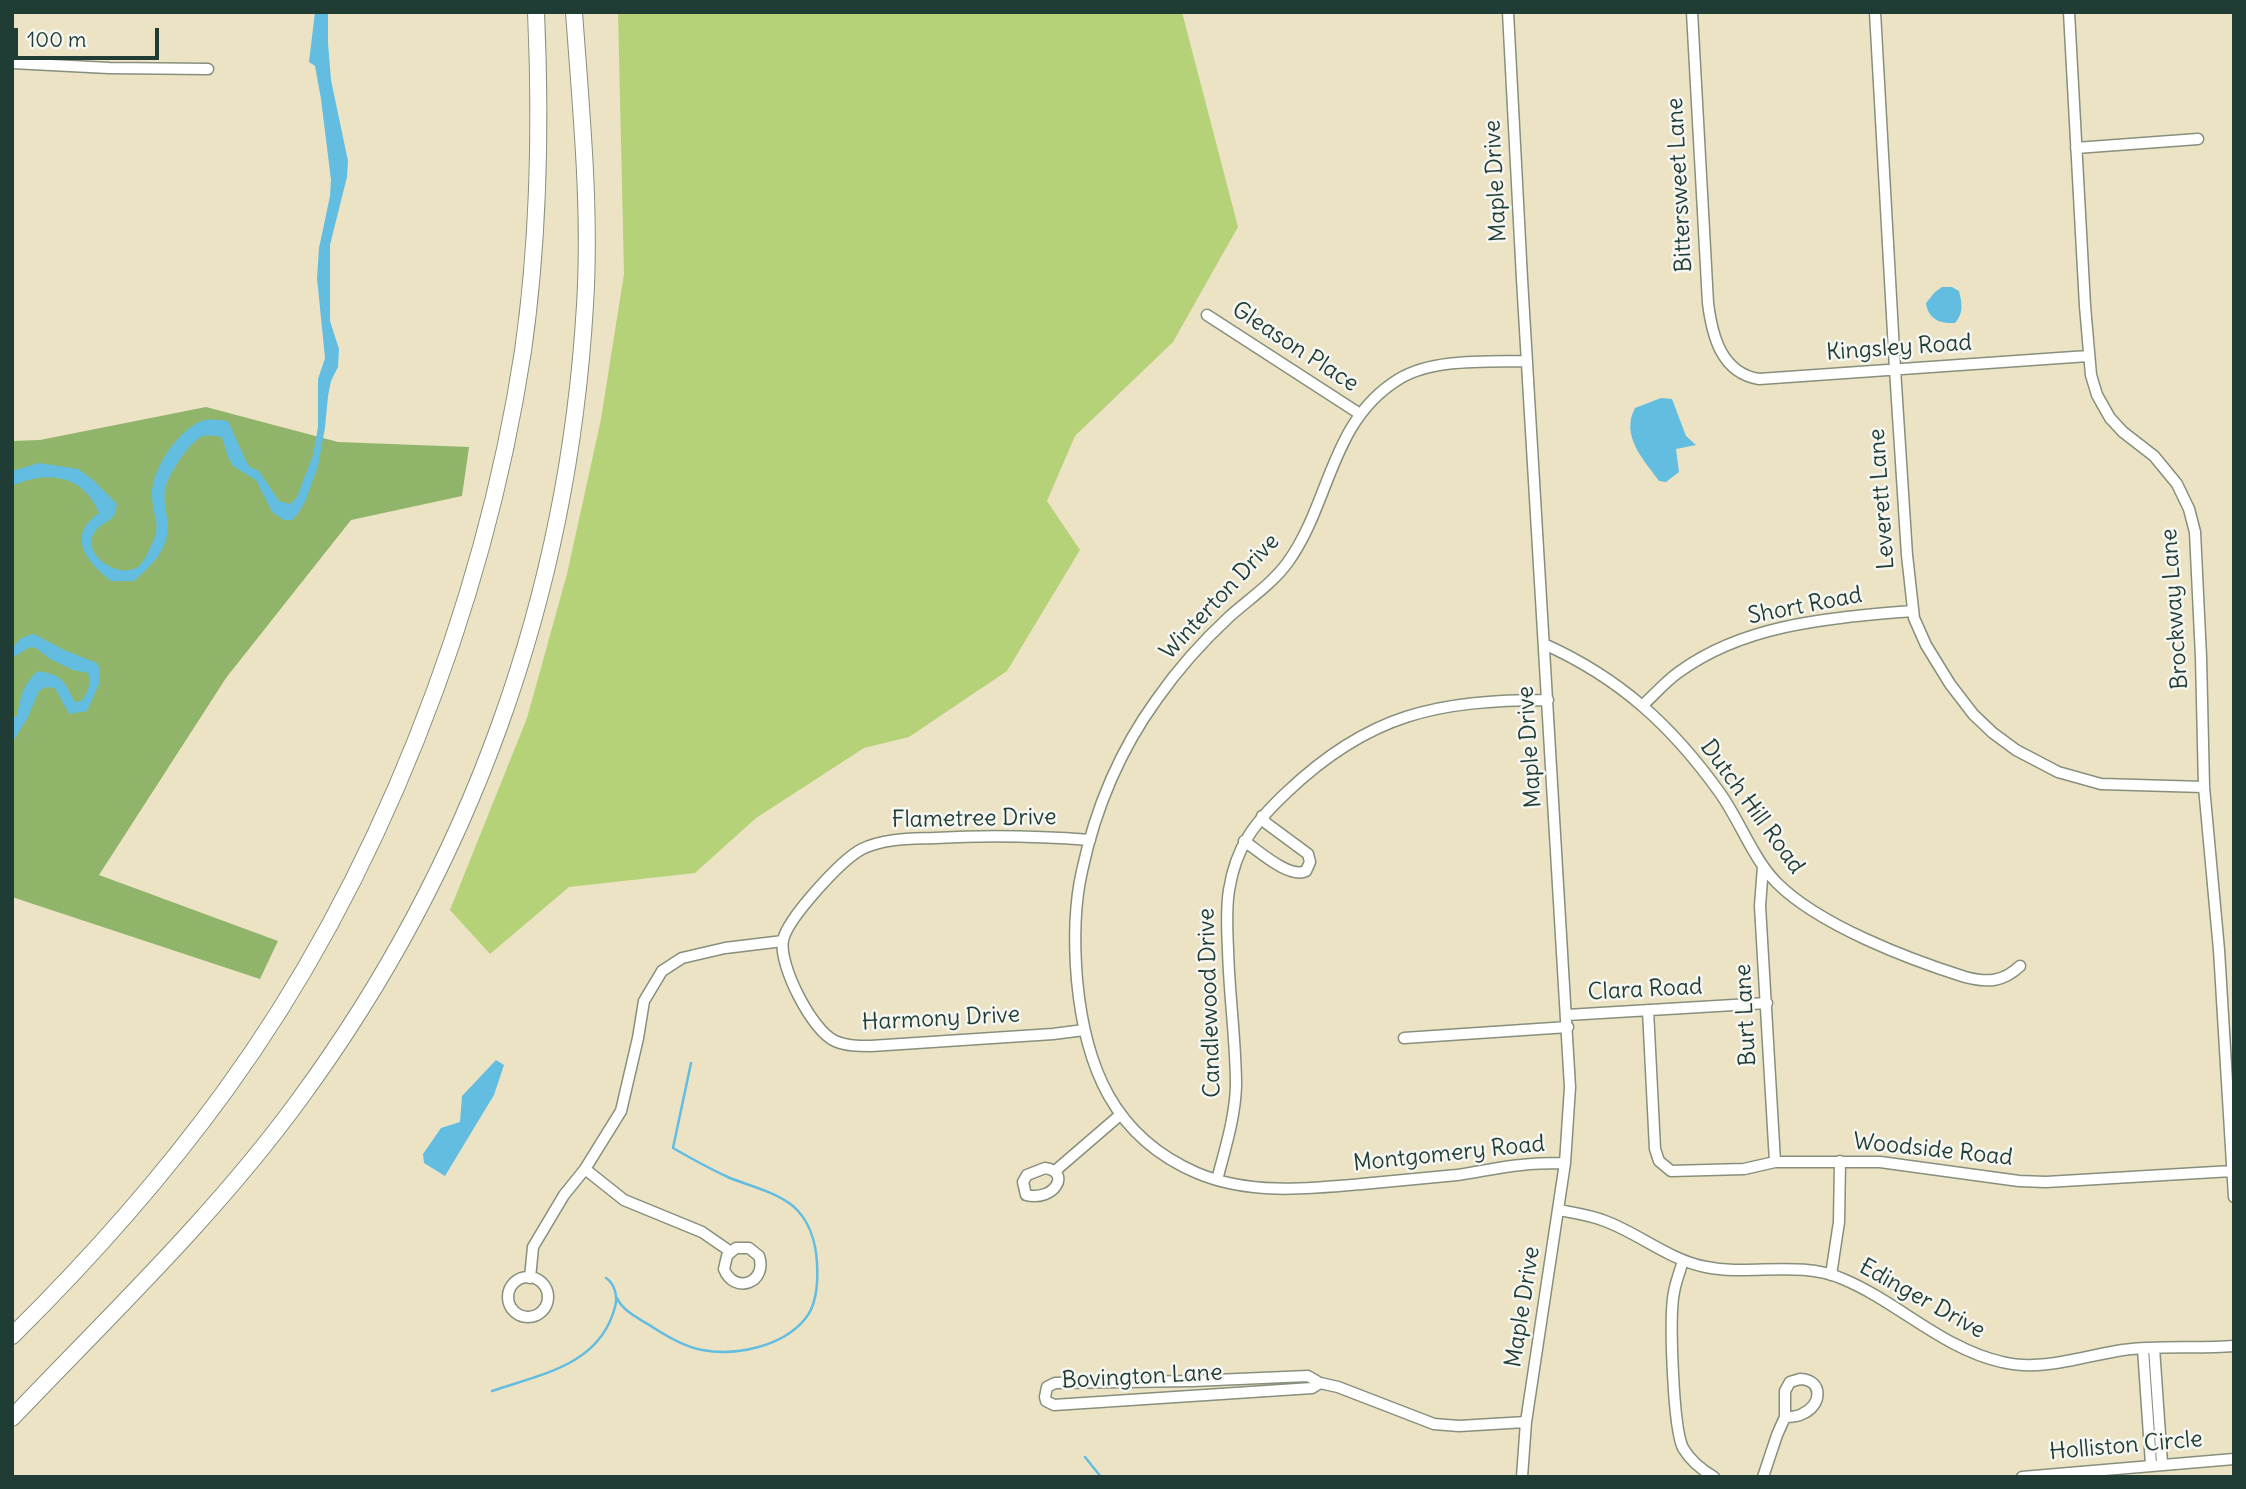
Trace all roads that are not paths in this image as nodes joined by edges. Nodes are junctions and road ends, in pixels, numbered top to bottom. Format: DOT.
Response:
graph roads {
  1 [pos="536,12"];
  2 [pos="574,12"];
  3 [pos="1508,12"];
  4 [pos="1692,12"];
  5 [pos="1875,12"];
  6 [pos="2069,12"];
  7 [pos="12,63"];
  8 [pos="208,69"];
  9 [pos="2198,139"];
  10 [pos="2077,148"];
  11 [pos="1208,315"];
  12 [pos="1722,354"];
  13 [pos="2088,356"];
  14 [pos="1527,361"];
  15 [pos="1895,369"];
  16 [pos="1360,414"];
  17 [pos="1912,611"];
  18 [pos="1544,644"];
  19 [pos="1548,700"];
  20 [pos="1643,705"];
  21 [pos="2204,787"];
  22 [pos="1262,816"];
  23 [pos="1090,840"];
  24 [pos="1244,841"];
  25 [pos="1763,866"];
  26 [pos="783,941"];
  27 [pos="2021,966"];
  28 [pos="1767,1003"];
  29 [pos="1648,1010"];
  30 [pos="1567,1015"];
  31 [pos="1568,1027"];
  32 [pos="1084,1030"];
  33 [pos="1404,1038"];
  34 [pos="1120,1115"];
  35 [pos="1840,1161"];
  36 [pos="1775,1162"];
  37 [pos="1565,1163"];
  38 [pos="585,1169"];
  39 [pos="1055,1171"];
  40 [pos="2232,1171"];
  41 [pos="1217,1180"];
  42 [pos="1337,1186"];
  43 [pos="2234,1197"];
  44 [pos="1559,1210"];
  45 [pos="731,1252"];
  46 [pos="1683,1261"];
  47 [pos="1831,1275"];
  48 [pos="530,1278"];
  49 [pos="12,1336"];
  50 [pos="2234,1346"];
  51 [pos="2149,1348"];
  52 [pos="1231,1379"];
  53 [pos="1320,1383"];
  54 [pos="1232,1392"];
  55 [pos="1785,1417"];
  56 [pos="12,1418"];
  57 [pos="1527,1422"];
  58 [pos="2234,1459"];
  59 [pos="2156,1464"];
  60 [pos="1522,1477"];
  61 [pos="1714,1477"];
  62 [pos="1763,1477"];
  63 [pos="2022,1477"];
  1 -- 49 [label="highway"];
  2 -- 56 [label="highway"];
  3 -- 14 [label="street, Maple Drive"];
  4 -- 12 [label="street, Bittersweet Lane"];
  5 -- 15 [label="street, Leverett Lane"];
  6 -- 10 [label="street, Brockway Lane"];
  7 -- 8 [label="street"];
  9 -- 10 [label="street"];
  10 -- 13 [label="street, Brockway Lane"];
  11 -- 16 [label="street, Gleason Place"];
  12 -- 15 [label="street, Kingsley Road"];
  13 -- 15 [label="street, Kingsley Road"];
  13 -- 21 [label="street, Brockway Lane"];
  14 -- 16 [label="street, Winterton Drive"];
  14 -- 18 [label="street, Maple Drive"];
  15 -- 17 [label="street, Leverett Lane"];
  16 -- 23 [label="street, Winterton Drive"];
  17 -- 20 [label="street, Short Road"];
  17 -- 21 [label="street, Leverett Lane"];
  18 -- 19 [label="street, Maple Drive"];
  18 -- 20 [label="street, Dutch Hill Road"];
  19 -- 22 [label="street, Candlewood Drive"];
  19 -- 30 [label="street, Maple Drive"];
  20 -- 25 [label="street, Dutch Hill Road"];
  21 -- 40 [label="street, Brockway Lane"];
  22 -- 24 [label="street, Candlewood Drive"];
  22 -- 24 [label="street"];
  23 -- 26 [label="street, Flametree Drive"];
  23 -- 32 [label="street, Winterton Drive"];
  24 -- 41 [label="street, Candlewood Drive"];
  25 -- 27 [label="street, Dutch Hill Road"];
  25 -- 28 [label="street, Burt Lane"];
  26 -- 32 [label="street, Harmony Drive"];
  26 -- 38 [label="street"];
  28 -- 29 [label="street, Clara Road"];
  28 -- 36 [label="street, Burt Lane"];
  29 -- 30 [label="street, Clara Road"];
  29 -- 36 [label="street, Woodside Road"];
  30 -- 31 [label="street, Maple Drive"];
  31 -- 33 [label="street"];
  31 -- 37 [label="street, Maple Drive"];
  32 -- 34 [label="street, Winterton Drive"];
  34 -- 39 [label="street"];
  34 -- 41 [label="street, Winterton Drive"];
  35 -- 36 [label="street, Woodside Road"];
  35 -- 40 [label="street, Woodside Road"];
  35 -- 47 [label="street"];
  37 -- 42 [label="street, Montgomery Road"];
  37 -- 44 [label="street, Maple Drive"];
  38 -- 45 [label="street"];
  38 -- 48 [label="street"];
  40 -- 43 [label="street, Brockway Lane"];
  41 -- 42 [label="street, Winterton Drive"];
  44 -- 46 [label="street, Edinger Drive"];
  44 -- 57 [label="street, Maple Drive"];
  46 -- 47 [label="street, Edinger Drive"];
  46 -- 61 [label="street"];
  47 -- 51 [label="street, Edinger Drive"];
  50 -- 51 [label="street, Edinger Drive"];
  51 -- 59 [label="street"];
  52 -- 53 [label="street, Bovington Lane"];
  52 -- 54 [label="street"];
  52 -- 54 [label="street, Bovington Lane"];
  53 -- 54 [label="street, Bovington Lane"];
  53 -- 57 [label="street, Bovington Lane"];
  55 -- 62 [label="street"];
  57 -- 60 [label="street, Maple Drive"];
  58 -- 59 [label="street, Holliston Circle"];
  59 -- 63 [label="street, Holliston Circle"];
}
